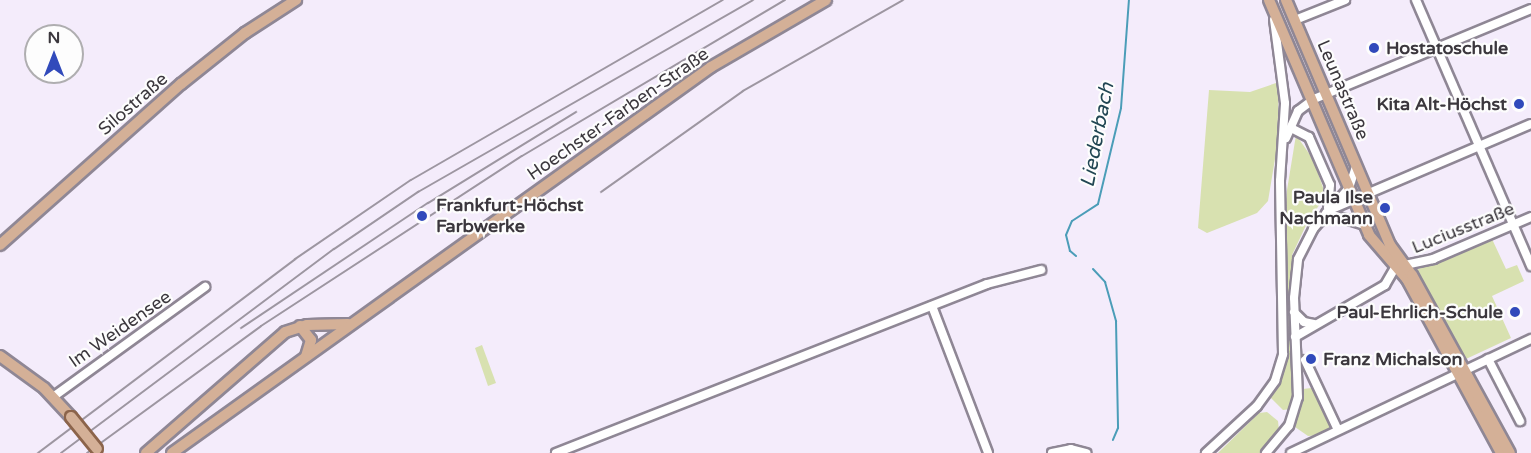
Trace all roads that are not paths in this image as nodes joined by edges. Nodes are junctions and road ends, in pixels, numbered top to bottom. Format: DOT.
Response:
graph roads {
  1 [pos="296,0"];
  2 [pos="826,0"];
  3 [pos="1269,0"];
  4 [pos="1286,0"];
  5 [pos="1345,0"];
  6 [pos="1416,0"];
  7 [pos="1528,0"];
  8 [pos="1531,8"];
  9 [pos="1295,20"];
  10 [pos="1435,48"];
  11 [pos="1327,92"];
  12 [pos="1314,99"];
  13 [pos="1531,124"];
  14 [pos="1291,128"];
  15 [pos="1285,139"];
  16 [pos="1479,147"];
  17 [pos="1356,165"];
  18 [pos="1351,185"];
  19 [pos="1367,194"];
  20 [pos="1354,200"];
  21 [pos="1326,213"];
  22 [pos="1531,217"];
  23 [pos="1365,225"];
  24 [pos="1513,225"];
  25 [pos="0,245"];
  26 [pos="1531,266"];
  27 [pos="1400,267"];
  28 [pos="1041,270"];
  29 [pos="205,287"];
  30 [pos="932,306"];
  31 [pos="1294,312"];
  32 [pos="353,324"];
  33 [pos="1314,324"];
  34 [pos="300,326"];
  35 [pos="1295,337"];
  36 [pos="1531,339"];
  37 [pos="0,356"];
  38 [pos="305,358"];
  39 [pos="1488,359"];
  40 [pos="1305,360"];
  41 [pos="1460,373"];
  42 [pos="53,397"];
  43 [pos="1520,420"];
  44 [pos="1338,430"];
  45 [pos="1209,451"];
  46 [pos="100,452"];
  47 [pos="146,453"];
  48 [pos="172,453"];
  49 [pos="556,453"];
  50 [pos="988,453"];
  51 [pos="1052,453"];
  52 [pos="1086,453"];
  53 [pos="1266,453"];
  54 [pos="1291,453"];
  55 [pos="1501,453"];
  56 [pos="1510,453"];
  1 -- 25 [label="main road, Silostraße"];
  2 -- 32 [label="main road, Hoechster-Farben-Straße"];
  3 -- 12 [label="main road, Leunastraße"];
  3 -- 15 [label="street"];
  4 -- 9 [label="main road, Leunastraße"];
  5 -- 9 [label="street"];
  6 -- 10 [label="street"];
  7 -- 8 [label="street"];
  8 -- 10 [label="street"];
  9 -- 11 [label="main road, Leunastraße"];
  10 -- 11 [label="street"];
  10 -- 16 [label="street"];
  11 -- 12 [label="street"];
  11 -- 17 [label="main road, Leunastraße"];
  12 -- 14 [label="street"];
  12 -- 18 [label="main road, Leunastraße"];
  13 -- 16 [label="street"];
  14 -- 15 [label="street"];
  14 -- 21 [label="street"];
  15 -- 45 [label="street"];
  16 -- 19 [label="street"];
  16 -- 24 [label="street"];
  17 -- 18 [label="street"];
  17 -- 19 [label="main road, Leunastraße"];
  18 -- 19 [label="street, Leunastraße"];
  18 -- 20 [label="main road, Leunastraße"];
  18 -- 21 [label="street"];
  19 -- 20 [label="street"];
  19 -- 27 [label="main road, Leunastraße"];
  20 -- 21 [label="street"];
  20 -- 23 [label="main road, Leunastraße"];
  21 -- 23 [label="street"];
  21 -- 31 [label="street"];
  22 -- 24 [label="street, Luciusstraße"];
  23 -- 27 [label="main road, Leunastraße"];
  24 -- 26 [label="street"];
  24 -- 27 [label="street, Luciusstraße"];
  27 -- 33 [label="street"];
  27 -- 41 [label="main road, Leunastraße"];
  28 -- 30 [label="street"];
  29 -- 42 [label="street, Im Weidensee"];
  30 -- 49 [label="street"];
  30 -- 50 [label="street"];
  31 -- 33 [label="street"];
  31 -- 35 [label="street"];
  32 -- 34 [label="main road"];
  32 -- 38 [label="main road, Hoechster-Farben-Straße"];
  33 -- 35 [label="street"];
  34 -- 38 [label="main road"];
  34 -- 47 [label="main road"];
  35 -- 53 [label="street"];
  36 -- 39 [label="street"];
  37 -- 42 [label="main road"];
  38 -- 48 [label="main road, Hoechster-Farben-Straße"];
  39 -- 41 [label="street"];
  39 -- 43 [label="street"];
  40 -- 44 [label="street"];
  41 -- 44 [label="street"];
  41 -- 55 [label="main road"];
  41 -- 56 [label="main road"];
  42 -- 46 [label="main road, bridge"];
  44 -- 54 [label="street"];
  51 -- 52 [label="street"];
}
